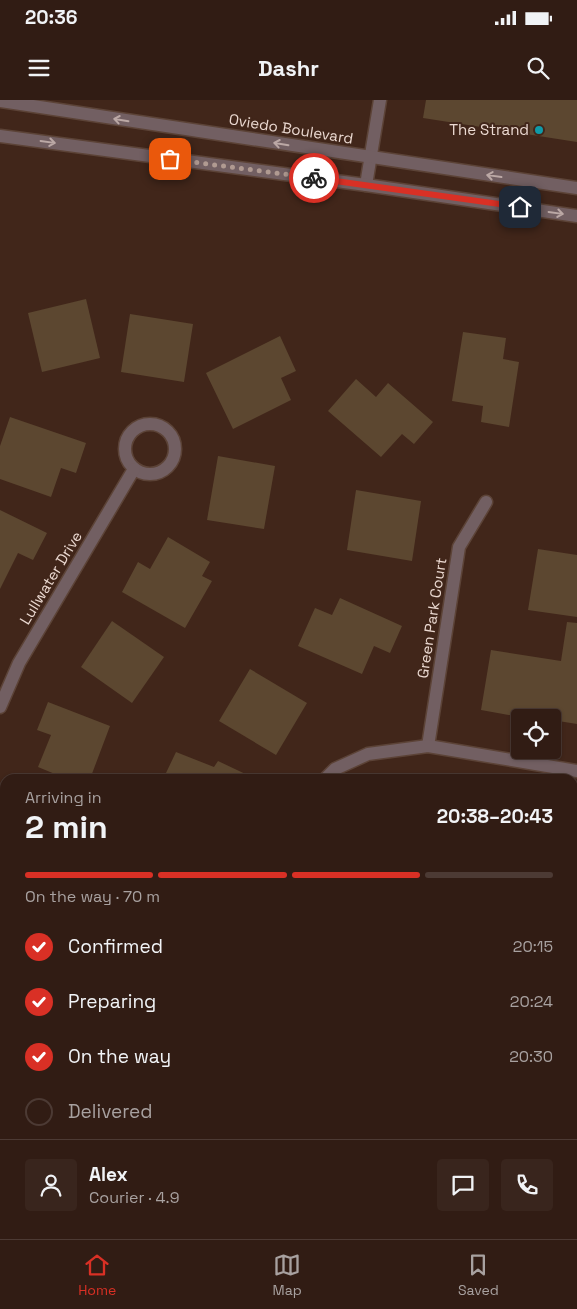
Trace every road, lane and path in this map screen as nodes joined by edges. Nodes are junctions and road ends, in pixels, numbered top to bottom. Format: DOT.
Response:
graph roads {
  1 [pos="380,100"];
  2 [pos="0,101"];
  3 [pos="0,136"];
  4 [pos="371,158"];
  5 [pos="366,185"];
  6 [pos="577,188"];
  7 [pos="577,216"];
  8 [pos="134,469"];
  9 [pos="486,502"];
  10 [pos="0,707"];
  11 [pos="428,746"];
  12 [pos="577,771"];
  13 [pos="330,774"];
  1 -- 4 [label="street"];
  4 -- 2 [label="street, Oviedo Boulevard, one-way"];
  3 -- 5 [label="street, one-way"];
  4 -- 5 [label="street"];
  6 -- 4 [label="street, Oviedo Boulevard, one-way"];
  5 -- 7 [label="street, one-way"];
  8 -- 10 [label="street, Lullwater Drive"];
  9 -- 11 [label="street, Green Park Court"];
  11 -- 12 [label="street"];
  11 -- 13 [label="street"];
}
